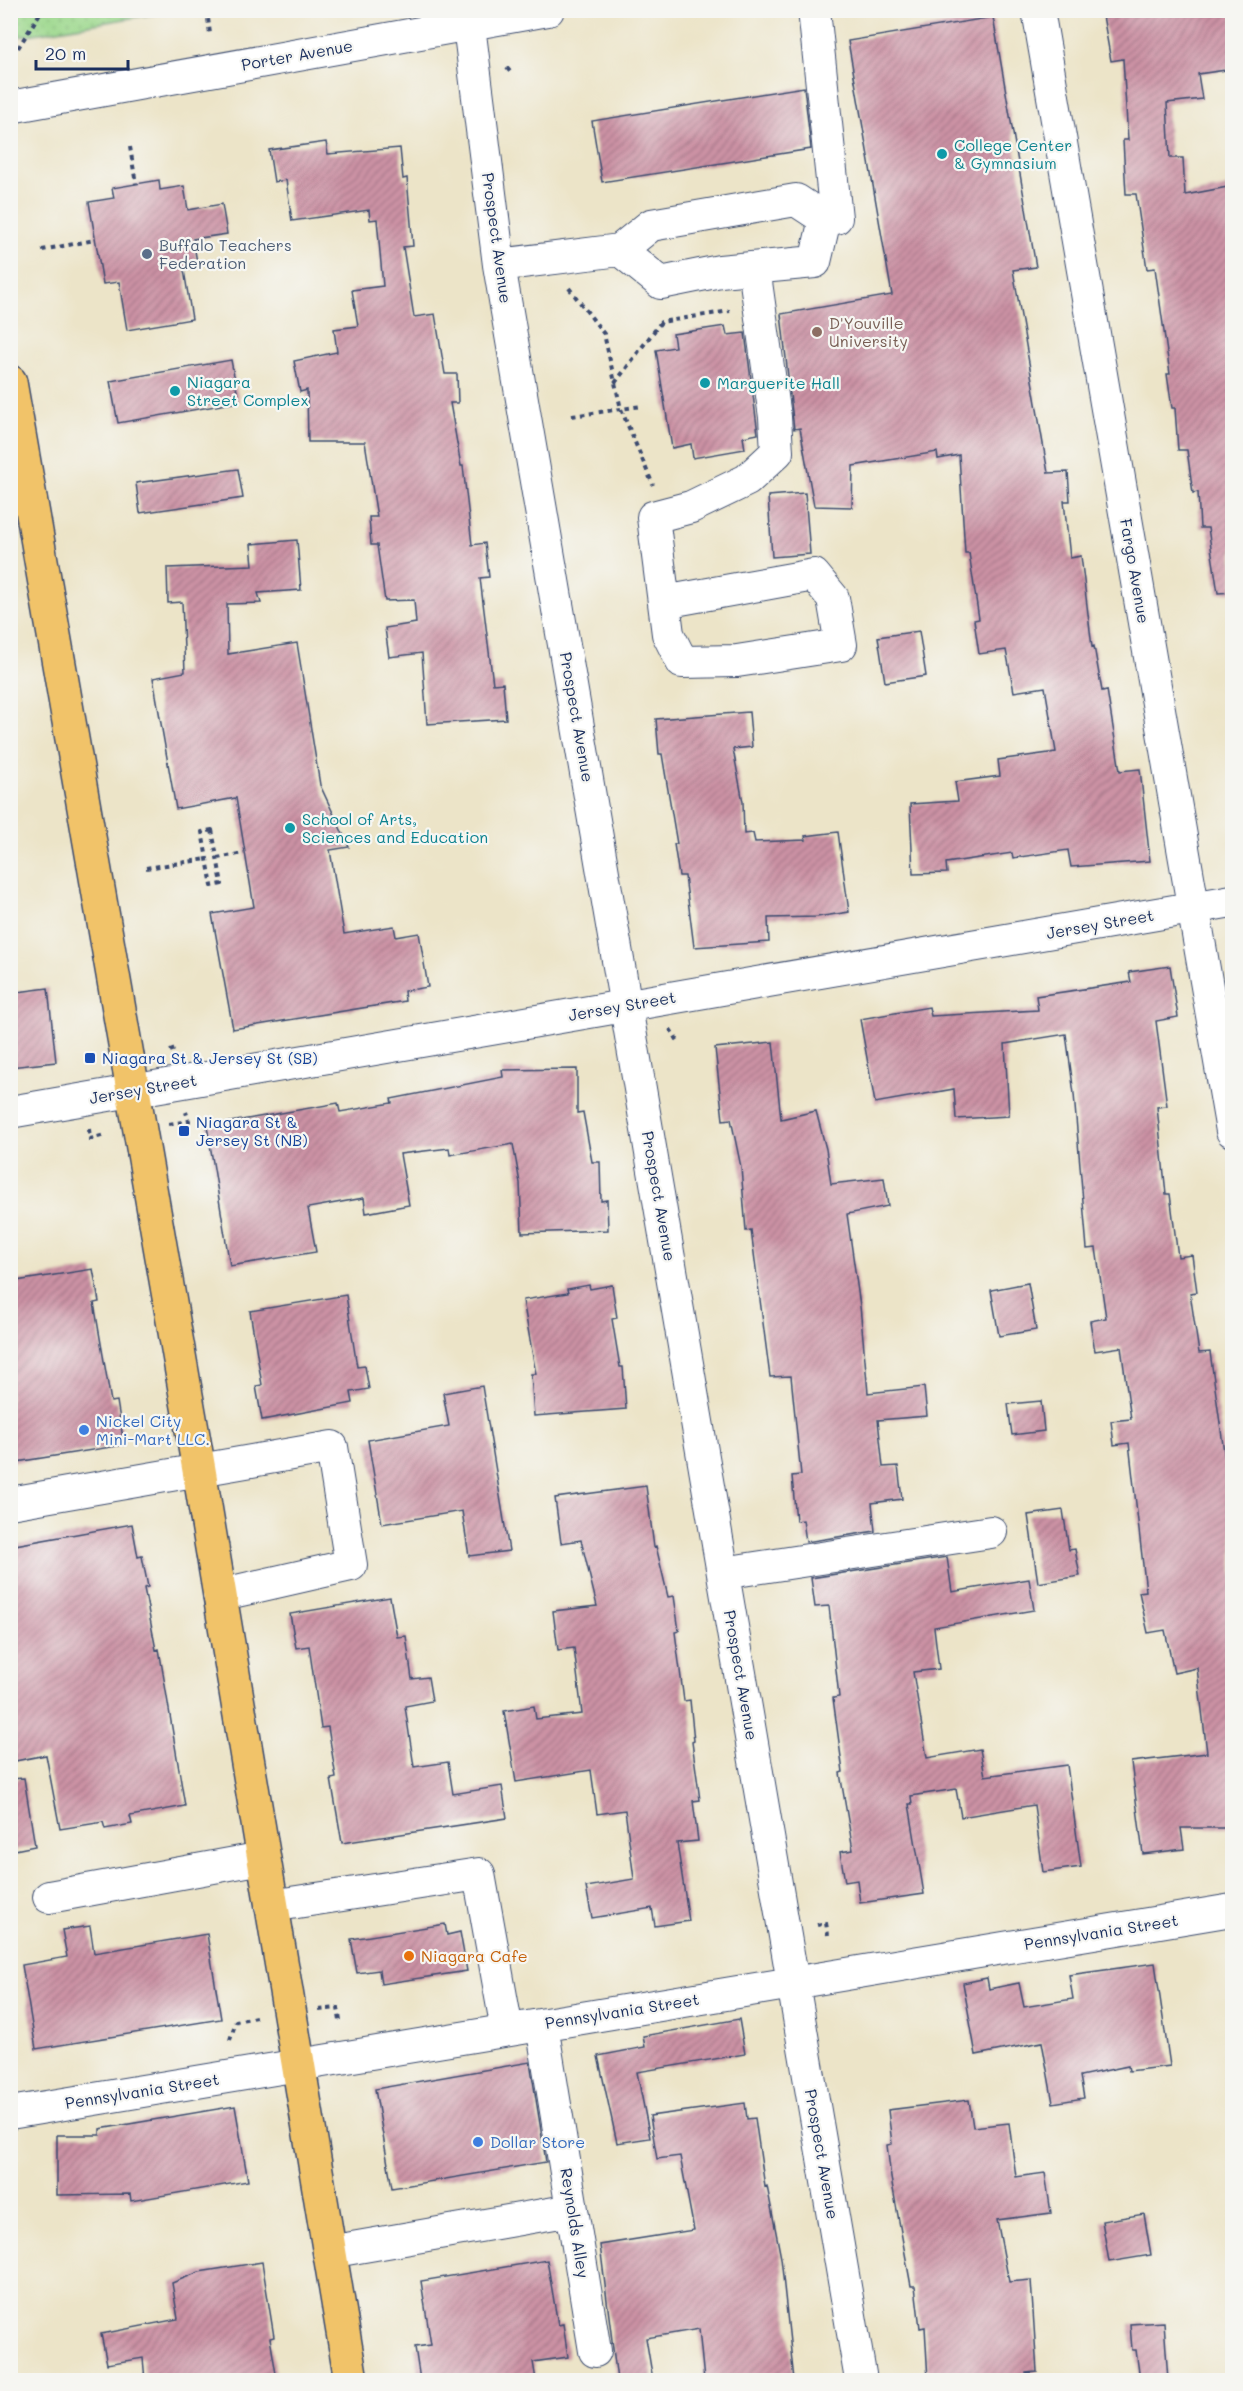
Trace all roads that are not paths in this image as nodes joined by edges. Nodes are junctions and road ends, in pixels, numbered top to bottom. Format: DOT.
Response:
graph roads {
  1 [pos="548,10"];
  2 [pos="814,10"];
  3 [pos="1038,10"];
  4 [pos="468,17"];
  5 [pos="10,107"];
  6 [pos="825,219"];
  7 [pos="620,250"];
  8 [pos="499,264"];
  9 [pos="754,268"];
  10 [pos="10,382"];
  11 [pos="664,602"];
  12 [pos="1233,901"];
  13 [pos="1193,908"];
  14 [pos="626,1005"];
  15 [pos="132,1091"];
  16 [pos="10,1112"];
  17 [pos="1233,1131"];
  18 [pos="199,1470"];
  19 [pos="10,1503"];
  20 [pos="991,1532"];
  21 [pos="723,1573"];
  22 [pos="219,1595"];
  23 [pos="263,1858"];
  24 [pos="49,1897"];
  25 [pos="271,1906"];
  26 [pos="1233,1910"];
  27 [pos="793,1983"];
  28 [pos="542,2025"];
  29 [pos="507,2030"];
  30 [pos="297,2066"];
  31 [pos="10,2113"];
  32 [pos="572,2210"];
  33 [pos="329,2252"];
  34 [pos="596,2351"];
  35 [pos="351,2380"];
  36 [pos="861,2380"];
  1 -- 4 [label="street, Porter Avenue"];
  2 -- 6 [label="street"];
  3 -- 13 [label="street, Fargo Avenue"];
  4 -- 5 [label="street, Porter Avenue"];
  4 -- 8 [label="street, Prospect Avenue"];
  6 -- 7 [label="street"];
  6 -- 9 [label="street"];
  7 -- 8 [label="street"];
  7 -- 9 [label="street"];
  8 -- 14 [label="street, Prospect Avenue"];
  9 -- 11 [label="street"];
  10 -- 15 [label="main road"];
  11 -- 11 [label="street"];
  12 -- 13 [label="street, Jersey Street"];
  13 -- 14 [label="street, Jersey Street"];
  13 -- 17 [label="street, Fargo Avenue"];
  14 -- 15 [label="street, Jersey Street"];
  14 -- 21 [label="street, Prospect Avenue"];
  15 -- 16 [label="street, Jersey Street"];
  15 -- 18 [label="main road"];
  18 -- 19 [label="street"];
  18 -- 22 [label="main road"];
  18 -- 22 [label="street"];
  20 -- 21 [label="street"];
  21 -- 27 [label="street, Prospect Avenue"];
  22 -- 23 [label="main road"];
  23 -- 24 [label="street"];
  23 -- 25 [label="main road"];
  25 -- 29 [label="street"];
  25 -- 30 [label="main road"];
  26 -- 27 [label="street, Pennsylvania Street"];
  27 -- 28 [label="street, Pennsylvania Street"];
  27 -- 36 [label="street, Prospect Avenue"];
  28 -- 29 [label="street, Pennsylvania Street"];
  28 -- 32 [label="street, Reynolds Alley"];
  29 -- 30 [label="street, Pennsylvania Street"];
  30 -- 31 [label="street, Pennsylvania Street"];
  30 -- 33 [label="main road"];
  32 -- 33 [label="street"];
  32 -- 34 [label="street, Reynolds Alley"];
  33 -- 35 [label="main road"];
}
